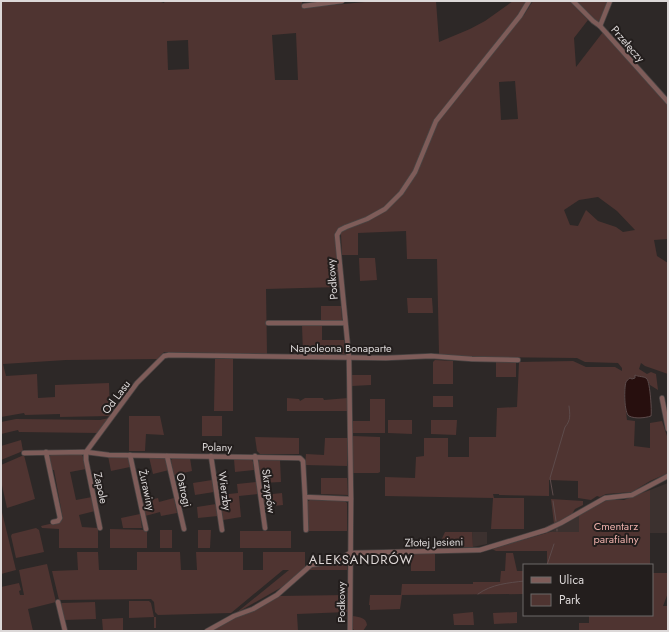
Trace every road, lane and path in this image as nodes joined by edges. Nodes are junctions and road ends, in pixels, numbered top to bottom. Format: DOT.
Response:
graph roads {
  1 [pos="342,1"];
  2 [pos="529,1"];
  3 [pos="573,1"];
  4 [pos="610,1"];
  5 [pos="304,6"];
  6 [pos="600,26"];
  7 [pos="668,101"];
  8 [pos="268,323"];
  9 [pos="345,323"];
  10 [pos="164,356"];
  11 [pos="349,358"];
  12 [pos="518,360"];
  13 [pos="662,398"];
  14 [pos="667,421"];
  15 [pos="668,429"];
  16 [pos="46,452"];
  17 [pos="86,452"];
  18 [pos="24,453"];
  19 [pos="130,455"];
  20 [pos="167,456"];
  21 [pos="211,456"];
  22 [pos="255,456"];
  23 [pos="668,476"];
  24 [pos="304,497"];
  25 [pos="351,499"];
  26 [pos="53,522"];
  27 [pos="100,528"];
  28 [pos="265,528"];
  29 [pos="146,529"];
  30 [pos="184,529"];
  31 [pos="222,530"];
  32 [pos="306,530"];
  33 [pos="350,552"];
  34 [pos="58,602"];
  35 [pos="65,631"];
  36 [pos="207,631"];
  37 [pos="350,631"];
  1 -- 5 [label="street"];
  2 -- 9 [label="street, Podkowy"];
  3 -- 6 [label="street, Przełęczy"];
  4 -- 6 [label="street"];
  6 -- 7 [label="street, Przełęczy"];
  8 -- 9 [label="street"];
  9 -- 11 [label="street, Podkowy"];
  10 -- 11 [label="street, Napoleona Bonaparte"];
  10 -- 17 [label="street, Od Lasu"];
  11 -- 12 [label="street, Napoleona Bonaparte"];
  11 -- 25 [label="street, Podkowy"];
  13 -- 14 [label="street"];
  14 -- 15 [label="street"];
  16 -- 17 [label="street, Polany"];
  16 -- 18 [label="street, Polany"];
  16 -- 26 [label="street"];
  17 -- 19 [label="street, Polany"];
  17 -- 27 [label="street, Zapole"];
  19 -- 20 [label="street, Polany"];
  19 -- 29 [label="street, Żurawiny"];
  20 -- 21 [label="street, Polany"];
  20 -- 30 [label="street, Ostrogi"];
  21 -- 22 [label="street, Polany"];
  21 -- 31 [label="street, Wierzby"];
  22 -- 24 [label="street, Polany"];
  22 -- 28 [label="street, Skrzypów"];
  23 -- 33 [label="street, Złotej Jesieni"];
  24 -- 25 [label="street"];
  24 -- 32 [label="street"];
  25 -- 33 [label="street, Podkowy"];
  33 -- 36 [label="street, Złotej Jesieni"];
  33 -- 37 [label="street, Podkowy"];
  34 -- 35 [label="street"];
}
